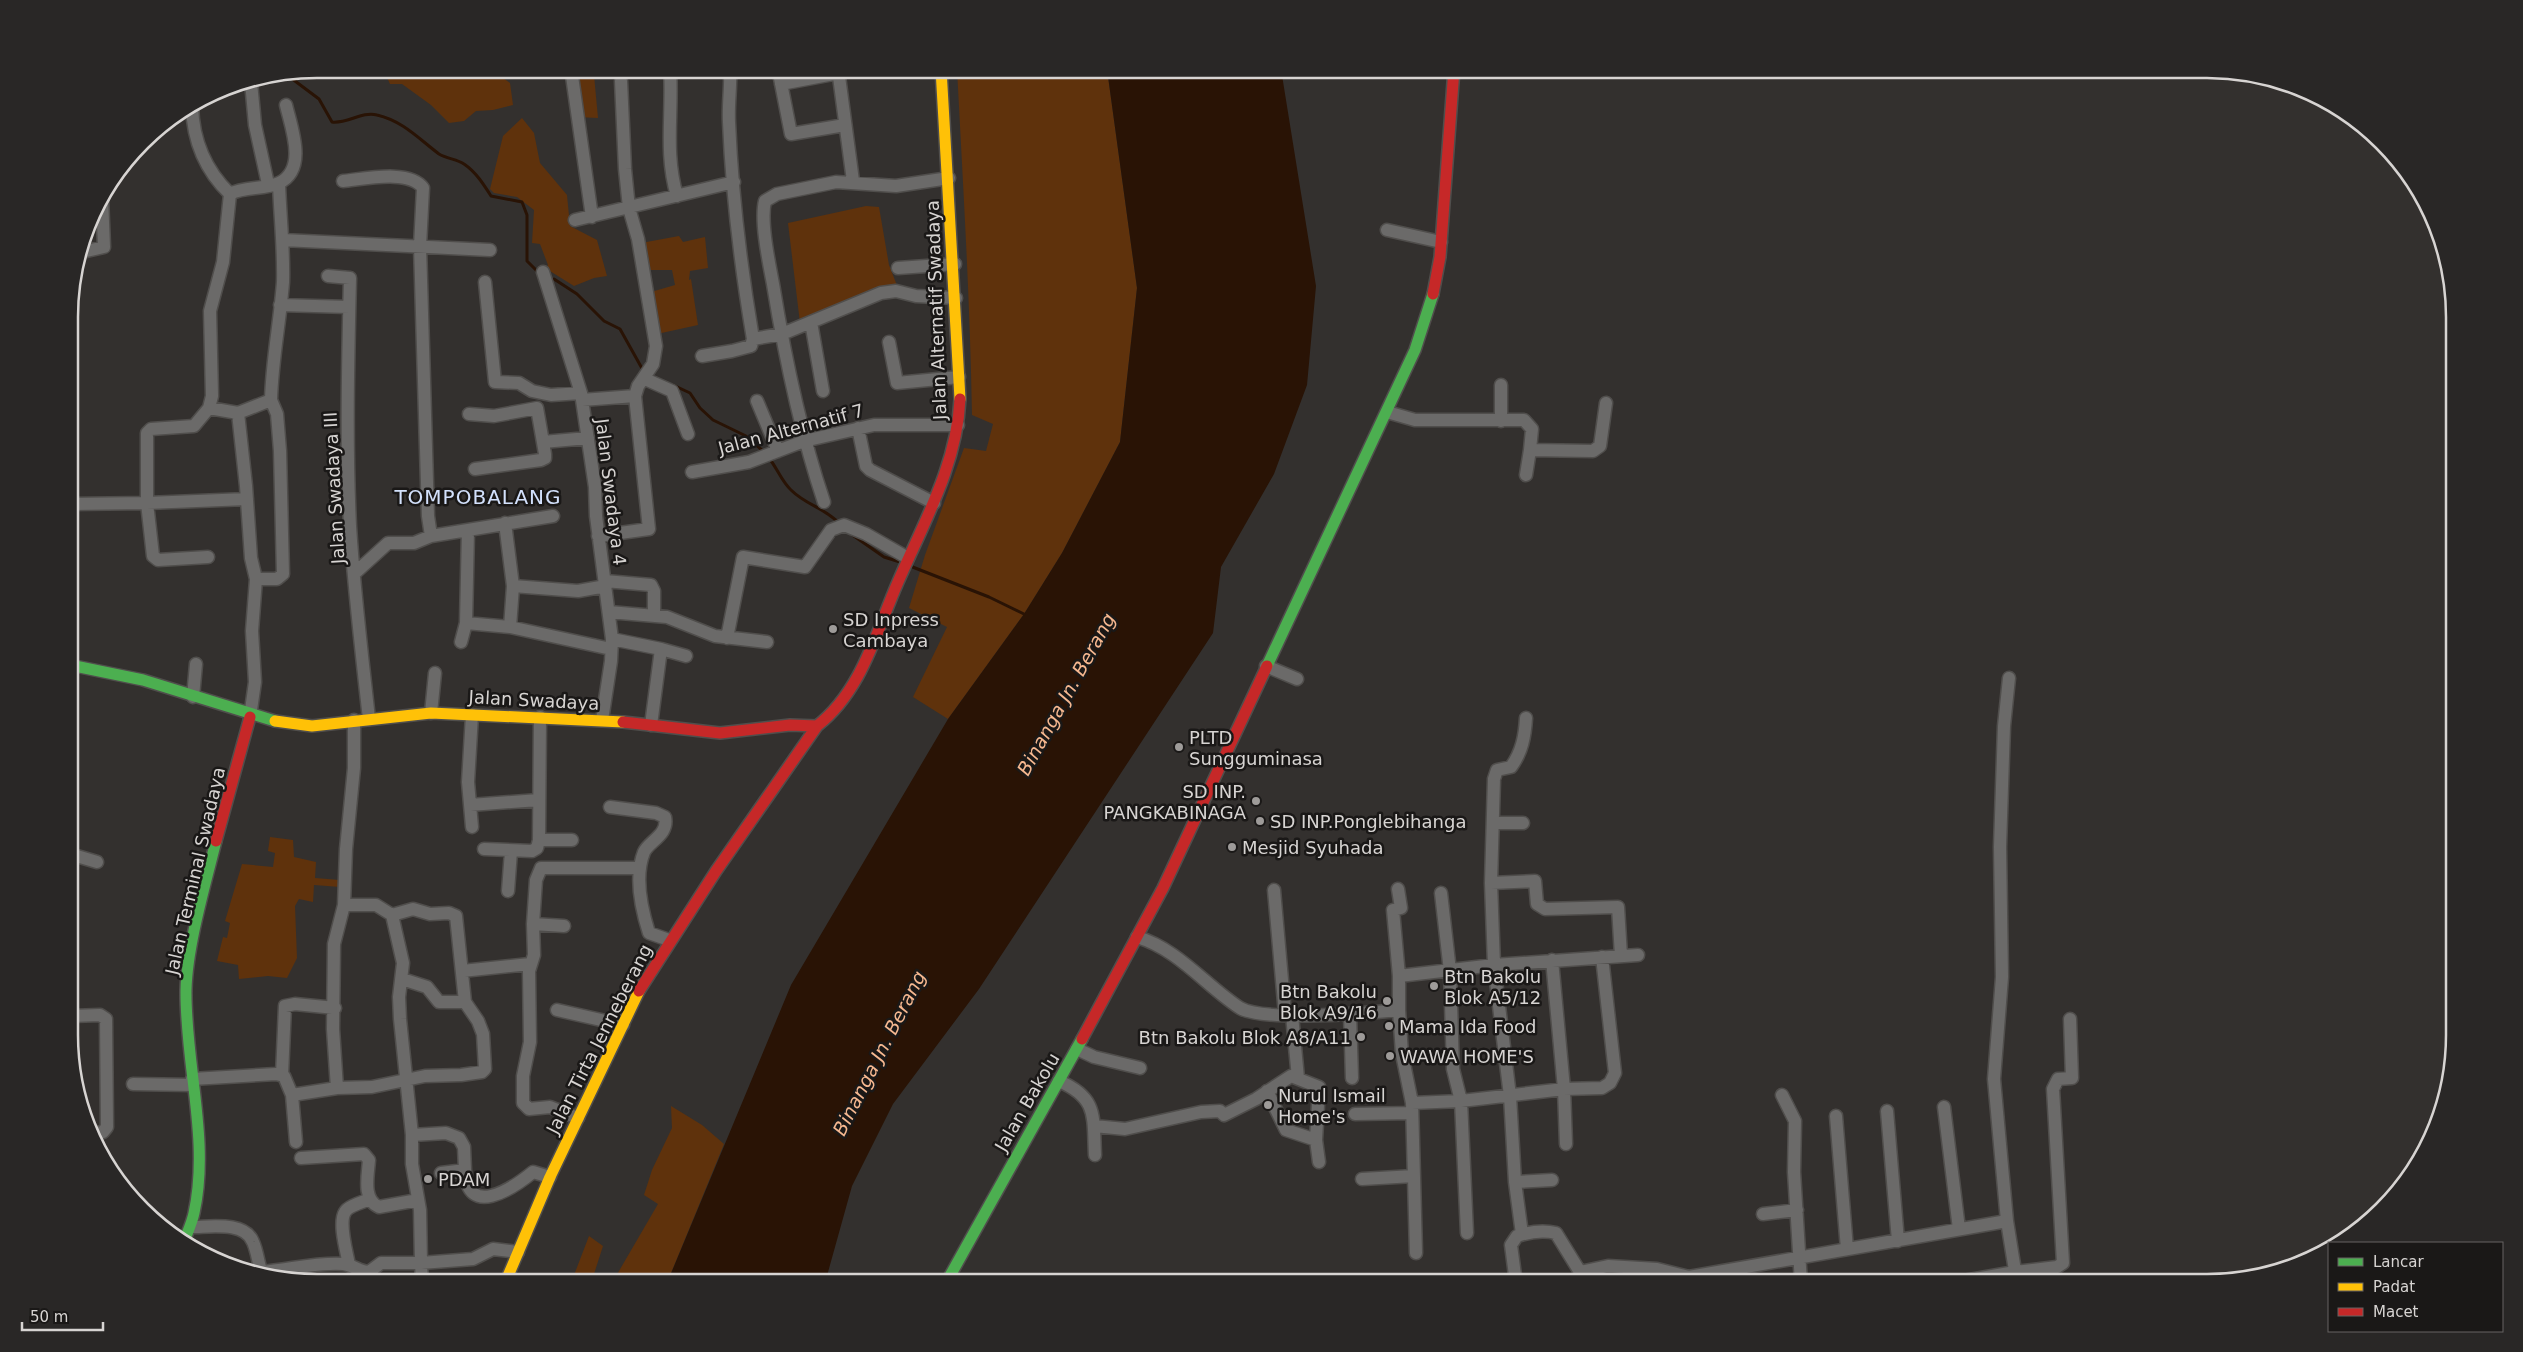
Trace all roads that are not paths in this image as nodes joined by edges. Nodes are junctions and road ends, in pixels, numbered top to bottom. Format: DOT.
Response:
graph roads {
  1 [pos="572,77"];
  2 [pos="671,77"];
  3 [pos="730,77"];
  4 [pos="795,77"];
  5 [pos="840,77"];
  6 [pos="942,77"];
  7 [pos="1453,77"];
  8 [pos="621,81"];
  9 [pos="251,87"];
  10 [pos="286,105"];
  11 [pos="189,115"];
  12 [pos="845,125"];
  13 [pos="949,178"];
  14 [pos="343,181"];
  15 [pos="853,181"];
  16 [pos="734,182"];
  17 [pos="273,184"];
  18 [pos="230,194"];
  19 [pos="677,196"];
  20 [pos="629,208"];
  21 [pos="103,210"];
  22 [pos="592,217"];
  23 [pos="575,220"];
  24 [pos="1387,230"];
  25 [pos="283,240"];
  26 [pos="1441,242"];
  27 [pos="420,246"];
  28 [pos="490,250"];
  29 [pos="87,251"];
  30 [pos="955,264"];
  31 [pos="898,268"];
  32 [pos="544,272"];
  33 [pos="328,276"];
  34 [pos="485,282"];
  35 [pos="956,298"];
  36 [pos="280,305"];
  37 [pos="349,307"];
  38 [pos="812,322"];
  39 [pos="782,334"];
  40 [pos="753,339"];
  41 [pos="889,342"];
  42 [pos="702,356"];
  43 [pos="959,377"];
  44 [pos="645,379"];
  45 [pos="1501,385"];
  46 [pos="823,391"];
  47 [pos="634,396"];
  48 [pos="582,397"];
  49 [pos="271,400"];
  50 [pos="757,401"];
  51 [pos="1606,403"];
  52 [pos="209,408"];
  53 [pos="238,413"];
  54 [pos="1389,413"];
  55 [pos="469,414"];
  56 [pos="1501,421"];
  57 [pos="958,424"];
  58 [pos="858,428"];
  59 [pos="688,434"];
  60 [pos="588,438"];
  61 [pos="543,442"];
  62 [pos="804,442"];
  63 [pos="1530,450"];
  64 [pos="778,451"];
  65 [pos="475,469"];
  66 [pos="692,472"];
  67 [pos="1526,474"];
  68 [pos="247,499"];
  69 [pos="824,502"];
  70 [pos="934,502"];
  71 [pos="147,503"];
  72 [pos="78,504"];
  73 [pos="553,516"];
  74 [pos="505,524"];
  75 [pos="468,530"];
  76 [pos="431,536"];
  77 [pos="598,536"];
  78 [pos="208,557"];
  79 [pos="908,558"];
  80 [pos="355,573"];
  81 [pos="256,579"];
  82 [pos="606,584"];
  83 [pos="513,586"];
  84 [pos="609,612"];
  85 [pos="654,615"];
  86 [pos="466,623"];
  87 [pos="510,628"];
  88 [pos="727,638"];
  89 [pos="462,642"];
  90 [pos="767,642"];
  91 [pos="611,644"];
  92 [pos="661,649"];
  93 [pos="686,656"];
  94 [pos="196,664"];
  95 [pos="78,667"];
  96 [pos="1271,668"];
  97 [pos="435,674"];
  98 [pos="2009,678"];
  99 [pos="1297,679"];
  100 [pos="192,697"];
  101 [pos="432,713"];
  102 [pos="472,715"];
  103 [pos="250,716"];
  104 [pos="540,716"];
  105 [pos="1526,718"];
  106 [pos="369,719"];
  107 [pos="354,720"];
  108 [pos="602,720"];
  109 [pos="652,725"];
  110 [pos="817,726"];
  111 [pos="539,800"];
  112 [pos="470,806"];
  113 [pos="610,807"];
  114 [pos="1494,823"];
  115 [pos="1523,823"];
  116 [pos="472,827"];
  117 [pos="539,840"];
  118 [pos="572,840"];
  119 [pos="484,849"];
  120 [pos="511,851"];
  121 [pos="78,856"];
  122 [pos="98,862"];
  123 [pos="640,868"];
  124 [pos="1491,883"];
  125 [pos="508,890"];
  126 [pos="1274,890"];
  127 [pos="1398,890"];
  128 [pos="1441,893"];
  129 [pos="344,906"];
  130 [pos="392,915"];
  131 [pos="533,924"];
  132 [pos="564,926"];
  133 [pos="1137,937"];
  134 [pos="669,940"];
  135 [pos="1638,955"];
  136 [pos="1621,956"];
  137 [pos="1602,958"];
  138 [pos="1552,960"];
  139 [pos="530,964"];
  140 [pos="1494,965"];
  141 [pos="462,971"];
  142 [pos="1450,971"];
  143 [pos="1399,976"];
  144 [pos="402,978"];
  145 [pos="465,1002"];
  146 [pos="334,1008"];
  147 [pos="557,1010"];
  148 [pos="1399,1010"];
  149 [pos="1350,1014"];
  150 [pos="1288,1015"];
  151 [pos="78,1016"];
  152 [pos="2070,1019"];
  153 [pos="623,1026"];
  154 [pos="1077,1050"];
  155 [pos="1140,1068"];
  156 [pos="282,1075"];
  157 [pos="1298,1078"];
  158 [pos="1352,1078"];
  159 [pos="405,1080"];
  160 [pos="1059,1081"];
  161 [pos="192,1082"];
  162 [pos="133,1084"];
  163 [pos="336,1088"];
  164 [pos="1564,1089"];
  165 [pos="1267,1091"];
  166 [pos="292,1095"];
  167 [pos="1782,1095"];
  168 [pos="1510,1096"];
  169 [pos="1461,1101"];
  170 [pos="1944,1107"];
  171 [pos="1412,1108"];
  172 [pos="1887,1111"];
  173 [pos="1355,1114"];
  174 [pos="1836,1116"];
  175 [pos="578,1118"];
  176 [pos="1094,1126"];
  177 [pos="98,1133"];
  178 [pos="412,1135"];
  179 [pos="1316,1140"];
  180 [pos="296,1142"];
  181 [pos="1566,1144"];
  182 [pos="1095,1155"];
  183 [pos="301,1158"];
  184 [pos="1319,1162"];
  185 [pos="465,1170"];
  186 [pos="441,1173"];
  187 [pos="1414,1176"];
  188 [pos="550,1177"];
  189 [pos="1362,1179"];
  190 [pos="1552,1180"];
  191 [pos="1515,1182"];
  192 [pos="370,1199"];
  193 [pos="418,1200"];
  194 [pos="1797,1210"];
  195 [pos="1763,1214"];
  196 [pos="2007,1221"];
  197 [pos="192,1227"];
  198 [pos="1958,1229"];
  199 [pos="1467,1233"];
  200 [pos="1522,1234"];
  201 [pos="187,1236"];
  202 [pos="1898,1241"];
  203 [pos="1847,1249"];
  204 [pos="518,1252"];
  205 [pos="1416,1253"];
  206 [pos="1799,1258"];
  207 [pos="421,1263"];
  208 [pos="349,1265"];
  209 [pos="260,1267"];
  210 [pos="282,1272"];
  211 [pos="422,1274"];
  212 [pos="509,1274"];
  213 [pos="951,1274"];
  214 [pos="1515,1274"];
  215 [pos="1581,1274"];
  216 [pos="1591,1274"];
  217 [pos="1677,1274"];
  218 [pos="1706,1274"];
  219 [pos="1800,1274"];
  220 [pos="2016,1274"];
  221 [pos="2030,1274"];
  1 -- 22 [label="street"];
  2 -- 19 [label="street"];
  3 -- 16 [label="street"];
  4 -- 12 [label="street"];
  5 -- 12 [label="street"];
  6 -- 13 [label="street, Jalan Alternatif Swadaya"];
  7 -- 26 [label="street, Jalan Bakolu"];
  8 -- 20 [label="street"];
  9 -- 17 [label="street"];
  10 -- 17 [label="street"];
  11 -- 18 [label="street"];
  12 -- 15 [label="street"];
  13 -- 15 [label="street"];
  13 -- 30 [label="street, Jalan Alternatif Swadaya"];
  14 -- 27 [label="street"];
  15 -- 39 [label="street"];
  16 -- 19 [label="street"];
  16 -- 40 [label="street"];
  17 -- 18 [label="street"];
  17 -- 25 [label="street"];
  18 -- 52 [label="street"];
  19 -- 20 [label="street"];
  20 -- 22 [label="street"];
  20 -- 44 [label="street"];
  21 -- 29 [label="street"];
  22 -- 23 [label="street"];
  24 -- 26 [label="street"];
  25 -- 27 [label="street"];
  25 -- 36 [label="street"];
  26 -- 54 [label="street, Jalan Bakolu"];
  27 -- 28 [label="street"];
  27 -- 76 [label="street"];
  30 -- 31 [label="street"];
  30 -- 35 [label="street, Jalan Alternatif Swadaya"];
  32 -- 48 [label="street, Jalan Swadaya 4"];
  33 -- 37 [label="street, Jalan Swadaya III"];
  34 -- 48 [label="street"];
  35 -- 38 [label="street"];
  35 -- 43 [label="street, Jalan Alternatif Swadaya"];
  36 -- 37 [label="street"];
  36 -- 49 [label="street"];
  37 -- 80 [label="street, Jalan Swadaya III"];
  38 -- 39 [label="street"];
  38 -- 46 [label="street"];
  39 -- 40 [label="street"];
  39 -- 62 [label="street"];
  40 -- 42 [label="street"];
  41 -- 43 [label="street"];
  43 -- 57 [label="street, Jalan Alternatif Swadaya"];
  44 -- 47 [label="street"];
  44 -- 59 [label="street"];
  45 -- 56 [label="street"];
  47 -- 48 [label="street"];
  47 -- 77 [label="street"];
  48 -- 60 [label="street, Jalan Swadaya 4"];
  49 -- 53 [label="street"];
  49 -- 81 [label="street"];
  50 -- 64 [label="street"];
  51 -- 63 [label="street"];
  52 -- 53 [label="street"];
  52 -- 71 [label="street"];
  53 -- 68 [label="street"];
  54 -- 56 [label="street"];
  54 -- 96 [label="street, Jalan Bakolu"];
  55 -- 61 [label="street"];
  56 -- 63 [label="street"];
  57 -- 58 [label="street, Jalan Alternatif 7"];
  57 -- 70 [label="street, Jalan Alternatif Swadaya"];
  58 -- 62 [label="street, Jalan Alternatif 7"];
  58 -- 70 [label="street"];
  60 -- 61 [label="street"];
  60 -- 77 [label="street, Jalan Swadaya 4"];
  61 -- 65 [label="street"];
  62 -- 64 [label="street, Jalan Alternatif 7"];
  62 -- 69 [label="street"];
  63 -- 67 [label="street"];
  64 -- 66 [label="street, Jalan Alternatif 7"];
  68 -- 71 [label="street"];
  68 -- 81 [label="street"];
  70 -- 79 [label="street, Jalan Alternatif Swadaya"];
  71 -- 72 [label="street"];
  71 -- 78 [label="street"];
  73 -- 74 [label="street"];
  74 -- 75 [label="street"];
  74 -- 83 [label="street"];
  75 -- 76 [label="street"];
  75 -- 86 [label="street"];
  76 -- 80 [label="street"];
  77 -- 82 [label="street, Jalan Swadaya 4"];
  79 -- 88 [label="street"];
  79 -- 110 [label="street, Jalan Alternatif Swadaya"];
  80 -- 106 [label="street, Jalan Swadaya III"];
  81 -- 103 [label="street"];
  82 -- 83 [label="street"];
  82 -- 84 [label="street, Jalan Swadaya 4"];
  82 -- 85 [label="street"];
  83 -- 87 [label="street"];
  84 -- 85 [label="street"];
  84 -- 91 [label="street, Jalan Swadaya 4"];
  85 -- 88 [label="street"];
  86 -- 87 [label="street"];
  86 -- 89 [label="street"];
  87 -- 91 [label="street"];
  88 -- 90 [label="street"];
  91 -- 92 [label="street"];
  91 -- 108 [label="street, Jalan Swadaya 4"];
  92 -- 93 [label="street"];
  92 -- 109 [label="street"];
  94 -- 100 [label="street"];
  95 -- 100 [label="street, Jalan Swadaya"];
  96 -- 99 [label="street"];
  96 -- 133 [label="street, Jalan Bakolu"];
  97 -- 101 [label="street"];
  98 -- 196 [label="street"];
  100 -- 103 [label="street, Jalan Swadaya"];
  101 -- 102 [label="street, Jalan Swadaya"];
  101 -- 106 [label="street, Jalan Swadaya"];
  102 -- 104 [label="street, Jalan Swadaya"];
  102 -- 112 [label="street"];
  103 -- 107 [label="street, Jalan Swadaya"];
  103 -- 161 [label="street, Jalan Terminal Swadaya"];
  104 -- 108 [label="street, Jalan Swadaya"];
  104 -- 111 [label="street"];
  105 -- 114 [label="street"];
  106 -- 107 [label="street, Jalan Swadaya"];
  107 -- 129 [label="street"];
  108 -- 109 [label="street, Jalan Swadaya"];
  109 -- 110 [label="street, Jalan Swadaya"];
  110 -- 134 [label="street, Jalan Tirta Jenneberang"];
  111 -- 112 [label="street"];
  111 -- 117 [label="street"];
  112 -- 116 [label="street"];
  113 -- 123 [label="street"];
  114 -- 115 [label="street"];
  114 -- 124 [label="street"];
  117 -- 118 [label="street"];
  117 -- 120 [label="street"];
  119 -- 120 [label="street"];
  120 -- 125 [label="street"];
  121 -- 122 [label="street"];
  123 -- 131 [label="street"];
  123 -- 134 [label="street"];
  124 -- 136 [label="street"];
  124 -- 140 [label="street"];
  126 -- 150 [label="street"];
  127 -- 143 [label="street"];
  128 -- 142 [label="street"];
  129 -- 130 [label="street"];
  129 -- 146 [label="street"];
  130 -- 141 [label="street"];
  130 -- 144 [label="street"];
  131 -- 132 [label="street"];
  131 -- 139 [label="street"];
  133 -- 150 [label="street"];
  133 -- 154 [label="street, Jalan Bakolu"];
  134 -- 153 [label="street, Jalan Tirta Jenneberang"];
  135 -- 136 [label="street"];
  136 -- 137 [label="street"];
  137 -- 138 [label="street"];
  137 -- 164 [label="street"];
  138 -- 140 [label="street"];
  138 -- 164 [label="street"];
  139 -- 141 [label="street"];
  139 -- 175 [label="street"];
  140 -- 142 [label="street"];
  140 -- 168 [label="street"];
  141 -- 145 [label="street"];
  142 -- 143 [label="street"];
  142 -- 169 [label="street"];
  143 -- 148 [label="street"];
  144 -- 145 [label="street"];
  144 -- 159 [label="street"];
  145 -- 159 [label="street"];
  146 -- 156 [label="street"];
  146 -- 163 [label="street"];
  147 -- 153 [label="street"];
  148 -- 149 [label="street"];
  148 -- 171 [label="street"];
  149 -- 150 [label="street"];
  149 -- 158 [label="street"];
  150 -- 157 [label="street"];
  151 -- 177 [label="street"];
  152 -- 221 [label="street"];
  153 -- 175 [label="street, Jalan Tirta Jenneberang"];
  154 -- 155 [label="street"];
  154 -- 160 [label="street, Jalan Bakolu"];
  156 -- 161 [label="street"];
  156 -- 166 [label="street"];
  157 -- 165 [label="street"];
  157 -- 179 [label="street"];
  159 -- 163 [label="street"];
  159 -- 178 [label="street"];
  160 -- 176 [label="street"];
  160 -- 213 [label="street, Jalan Bakolu"];
  161 -- 162 [label="street"];
  161 -- 197 [label="street, Jalan Terminal Swadaya"];
  163 -- 166 [label="street"];
  164 -- 168 [label="street"];
  164 -- 181 [label="street"];
  165 -- 176 [label="street"];
  165 -- 179 [label="street"];
  166 -- 180 [label="street"];
  167 -- 194 [label="street"];
  168 -- 169 [label="street"];
  168 -- 191 [label="street"];
  169 -- 171 [label="street"];
  169 -- 199 [label="street"];
  170 -- 198 [label="street"];
  171 -- 173 [label="street"];
  171 -- 187 [label="street"];
  172 -- 202 [label="street"];
  174 -- 203 [label="street"];
  175 -- 188 [label="street, Jalan Tirta Jenneberang"];
  176 -- 182 [label="street"];
  178 -- 185 [label="street"];
  178 -- 193 [label="street"];
  179 -- 184 [label="street"];
  183 -- 192 [label="street"];
  185 -- 186 [label="street"];
  185 -- 188 [label="street"];
  187 -- 189 [label="street"];
  187 -- 205 [label="street"];
  188 -- 204 [label="street, Jalan Tirta Jenneberang"];
  190 -- 191 [label="street"];
  191 -- 200 [label="street"];
  192 -- 193 [label="street"];
  192 -- 208 [label="street"];
  193 -- 207 [label="street"];
  194 -- 195 [label="street"];
  194 -- 206 [label="street"];
  196 -- 198 [label="street"];
  196 -- 220 [label="street"];
  197 -- 201 [label="street, Jalan Terminal Swadaya"];
  197 -- 209 [label="street"];
  198 -- 202 [label="street"];
  200 -- 214 [label="street"];
  200 -- 215 [label="street"];
  202 -- 203 [label="street"];
  203 -- 206 [label="street"];
  204 -- 207 [label="street"];
  204 -- 212 [label="street, Jalan Tirta Jenneberang"];
  206 -- 218 [label="street"];
  206 -- 219 [label="street"];
  207 -- 208 [label="street"];
  207 -- 211 [label="street"];
  208 -- 210 [label="street"];
  216 -- 217 [label="street"];
}
